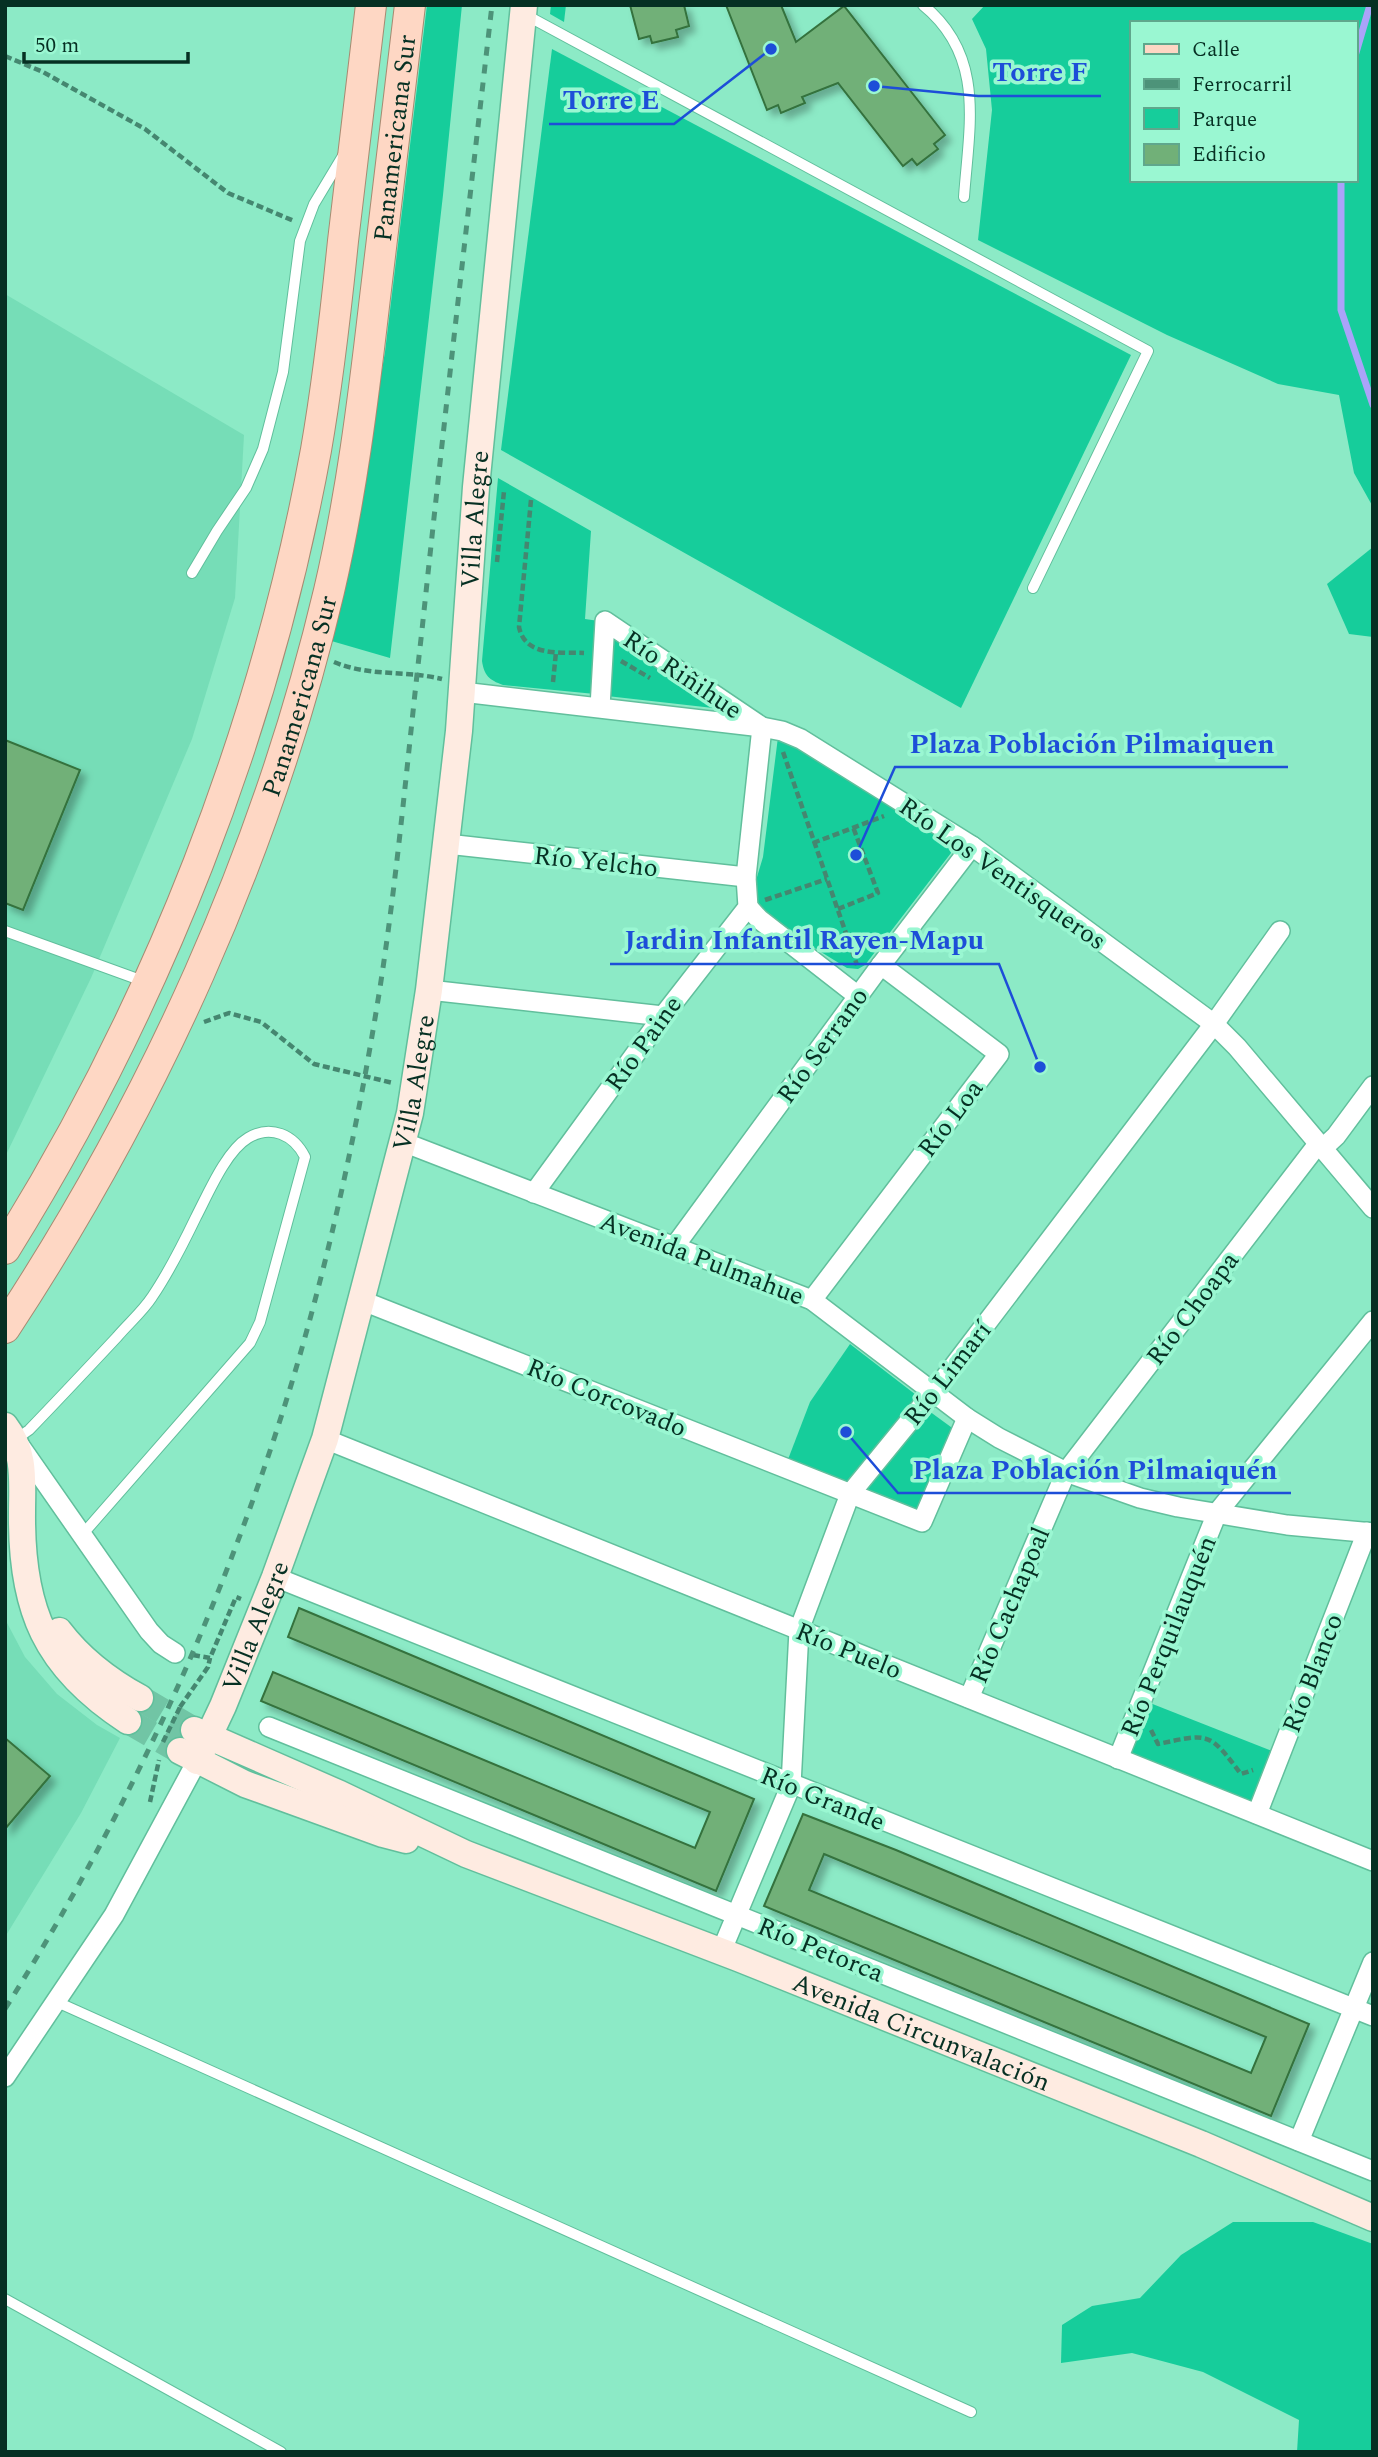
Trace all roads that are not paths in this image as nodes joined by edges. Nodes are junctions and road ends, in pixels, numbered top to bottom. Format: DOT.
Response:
graph roads {
  1 [pos="371,5"];
  2 [pos="410,5"];
  3 [pos="927,6"];
  4 [pos="523,9"];
  5 [pos="356,136"];
  6 [pos="964,197"];
  7 [pos="192,573"];
  8 [pos="1033,588"];
  9 [pos="462,688"];
  10 [pos="600,707"];
  11 [pos="762,727"];
  12 [pos="447,844"];
  13 [pos="972,846"];
  14 [pos="746,877"];
  15 [pos="756,904"];
  16 [pos="5,931"];
  17 [pos="1280,931"];
  18 [pos="881,965"];
  19 [pos="149,984"];
  20 [pos="429,990"];
  21 [pos="858,996"];
  22 [pos="663,1016"];
  23 [pos="1213,1024"];
  24 [pos="1373,1086"];
  25 [pos="403,1142"];
  26 [pos="1320,1147"];
  27 [pos="534,1193"];
  28 [pos="1373,1208"];
  29 [pos="674,1247"];
  30 [pos="5,1249"];
  31 [pos="813,1300"];
  32 [pos="363,1301"];
  33 [pos="1373,1321"];
  34 [pos="5,1328"];
  35 [pos="933,1393"];
  36 [pos="967,1418"];
  37 [pos="10,1433"];
  38 [pos="326,1439"];
  39 [pos="1066,1472"];
  40 [pos="850,1494"];
  41 [pos="1217,1513"];
  42 [pos="1370,1533"];
  43 [pos="82,1535"];
  44 [pos="275,1577"];
  45 [pos="799,1630"];
  46 [pos="175,1653"];
  47 [pos="969,1698"];
  48 [pos="134,1709"];
  49 [pos="269,1727"];
  50 [pos="189,1744"];
  51 [pos="1118,1759"];
  52 [pos="791,1785"];
  53 [pos="1257,1814"];
  54 [pos="1373,1861"];
  55 [pos="736,1914"];
  56 [pos="720,1952"];
  57 [pos="1373,1962"];
  58 [pos="57,2002"];
  59 [pos="1363,2013"];
  60 [pos="5,2077"];
  61 [pos="1299,2141"];
  62 [pos="1373,2171"];
  63 [pos="1373,2218"];
  64 [pos="5,2299"];
  65 [pos="971,2412"];
  66 [pos="281,2452"];
  1 -- 5 [label="main road, Panamericana Sur"];
  2 -- 34 [label="main road, Panamericana Sur"];
  3 -- 6 [label="lane"];
  4 -- 8 [label="lane"];
  4 -- 9 [label="main road, Villa Alegre"];
  5 -- 7 [label="lane"];
  5 -- 19 [label="main road, Panamericana Sur"];
  9 -- 10 [label="street, Río Los Ventisqueros"];
  9 -- 12 [label="main road, Villa Alegre"];
  10 -- 11 [label="street, Río Los Ventisqueros"];
  10 -- 11 [label="street, Río Riñihue"];
  11 -- 13 [label="street, Río Los Ventisqueros"];
  11 -- 14 [label="street"];
  12 -- 14 [label="street, Río Yelcho"];
  12 -- 20 [label="main road, Villa Alegre"];
  13 -- 18 [label="street, Río Serrano"];
  13 -- 23 [label="street, Río Los Ventisqueros"];
  14 -- 15 [label="street"];
  15 -- 21 [label="street"];
  15 -- 22 [label="street, Río Paine"];
  16 -- 19 [label="lane"];
  17 -- 23 [label="street, Río Limarí"];
  18 -- 21 [label="street, Río Serrano"];
  18 -- 31 [label="street, Río Loa"];
  19 -- 30 [label="main road, Panamericana Sur"];
  20 -- 22 [label="street"];
  20 -- 25 [label="main road, Villa Alegre"];
  21 -- 29 [label="street, Río Serrano"];
  22 -- 27 [label="street, Río Paine"];
  23 -- 26 [label="street, Río Los Ventisqueros"];
  23 -- 35 [label="street, Río Limarí"];
  24 -- 26 [label="street, Río Choapa"];
  25 -- 27 [label="street, Avenida Pulmahue"];
  25 -- 32 [label="main road, Villa Alegre"];
  26 -- 28 [label="street, Río Los Ventisqueros"];
  26 -- 39 [label="street, Río Choapa"];
  27 -- 29 [label="street, Avenida Pulmahue"];
  29 -- 31 [label="street, Avenida Pulmahue"];
  31 -- 35 [label="street, Avenida Pulmahue"];
  32 -- 38 [label="main road, Villa Alegre"];
  32 -- 40 [label="street, Río Corcovado"];
  33 -- 41 [label="street, Río Perquilauquén"];
  35 -- 36 [label="street, Avenida Pulmahue"];
  35 -- 40 [label="street, Río Limarí"];
  36 -- 39 [label="street, Avenida Pulmahue"];
  36 -- 40 [label="street, Río Corcovado"];
  37 -- 43 [label="street"];
  37 -- 43 [label="lane"];
  37 -- 48 [label="main road"];
  38 -- 44 [label="main road, Villa Alegre"];
  38 -- 45 [label="street, Río Puelo"];
  39 -- 41 [label="street, Avenida Pulmahue"];
  39 -- 47 [label="street, Río Cachapoal"];
  40 -- 45 [label="street, Río Limarí"];
  41 -- 42 [label="street, Avenida Pulmahue"];
  41 -- 51 [label="street, Río Perquilauquén"];
  42 -- 53 [label="street, Río Blanco"];
  43 -- 46 [label="street"];
  44 -- 50 [label="main road, Villa Alegre"];
  44 -- 52 [label="street, Río Grande"];
  45 -- 47 [label="street, Río Puelo"];
  45 -- 52 [label="street, Río Limarí"];
  47 -- 51 [label="street, Río Puelo"];
  49 -- 55 [label="street, Río Petorca"];
  50 -- 56 [label="main road, Avenida Circunvalación"];
  50 -- 58 [label="street, Villa Alegre"];
  51 -- 53 [label="street, Río Puelo"];
  52 -- 55 [label="street, Río Limarí"];
  52 -- 59 [label="street, Río Grande"];
  53 -- 54 [label="street, Río Puelo"];
  55 -- 56 [label="street, Río Limarí"];
  55 -- 61 [label="street, Río Petorca"];
  56 -- 63 [label="main road, Avenida Circunvalación"];
  57 -- 59 [label="street"];
  58 -- 60 [label="street, Villa Alegre"];
  58 -- 65 [label="lane"];
  59 -- 61 [label="street"];
  61 -- 62 [label="street, Río Petorca"];
  64 -- 66 [label="lane"];
}
